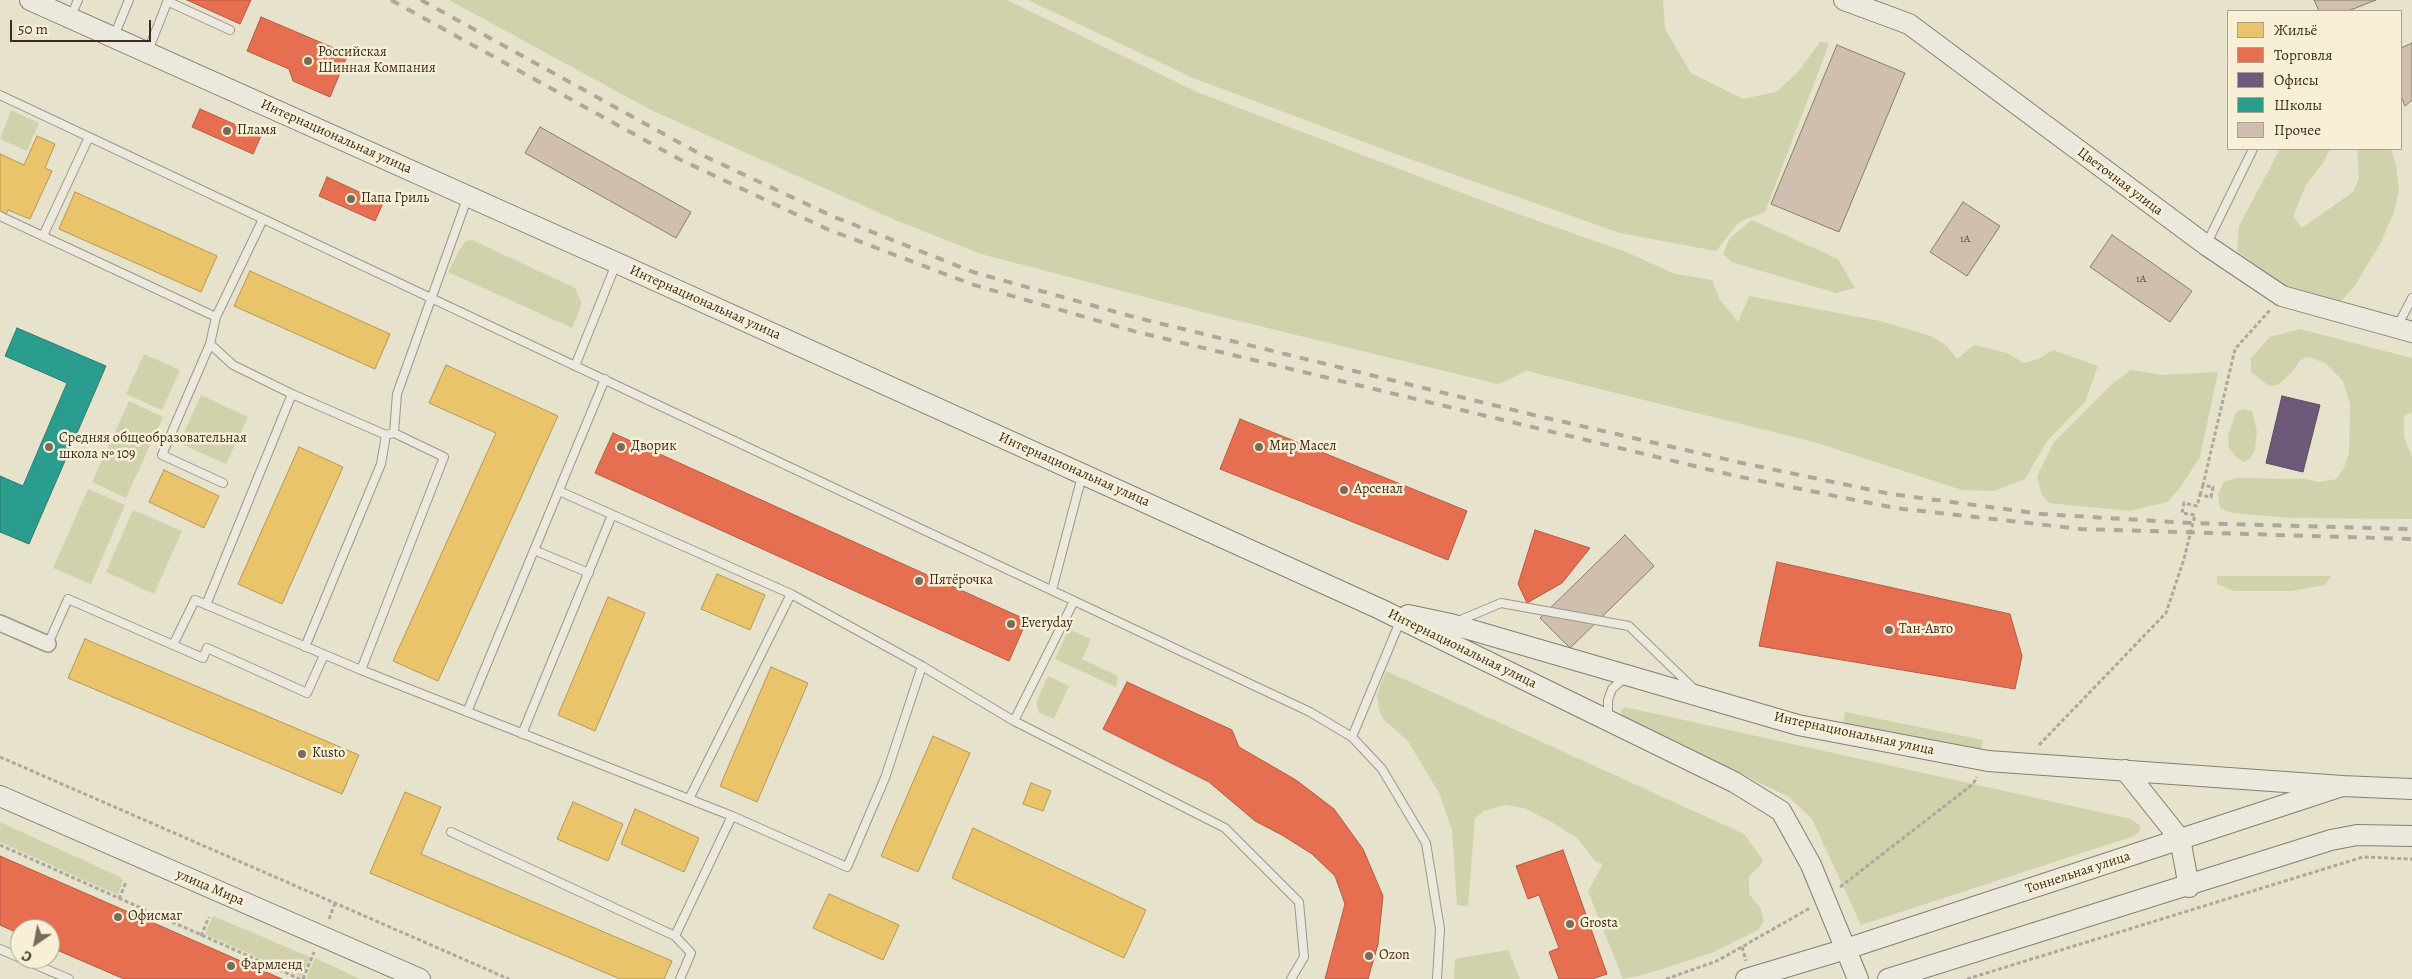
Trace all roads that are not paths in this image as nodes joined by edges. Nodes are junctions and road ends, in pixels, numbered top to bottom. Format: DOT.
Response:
graph roads {
  1 [pos="30,0"];
  2 [pos="78,0"];
  3 [pos="129,0"];
  4 [pos="1844,0"];
  5 [pos="168,1"];
  6 [pos="70,18"];
  7 [pos="230,30"];
  8 [pos="113,38"];
  9 [pos="147,53"];
  10 [pos="0,95"];
  11 [pos="89,137"];
  12 [pos="2253,150"];
  13 [pos="468,196"];
  14 [pos="0,216"];
  15 [pos="263,219"];
  16 [pos="43,236"];
  17 [pos="2206,245"];
  18 [pos="617,262"];
  19 [pos="431,298"];
  20 [pos="2412,298"];
  21 [pos="216,317"];
  22 [pos="2404,330"];
  23 [pos="210,344"];
  24 [pos="575,366"];
  25 [pos="605,379"];
  26 [pos="292,394"];
  27 [pos="394,434"];
  28 [pos="386,435"];
  29 [pos="1083,474"];
  30 [pos="223,483"];
  31 [pos="558,491"];
  32 [pos="612,515"];
  33 [pos="534,550"];
  34 [pos="589,572"];
  35 [pos="1052,590"];
  36 [pos="791,594"];
  37 [pos="1074,601"];
  38 [pos="206,605"];
  39 [pos="1380,609"];
  40 [pos="1401,619"];
  41 [pos="0,624"];
  42 [pos="1451,624"];
  43 [pos="48,644"];
  44 [pos="173,645"];
  45 [pos="306,647"];
  46 [pos="324,655"];
  47 [pos="922,666"];
  48 [pos="361,670"];
  49 [pos="1628,675"];
  50 [pos="1702,697"];
  51 [pos="467,712"];
  52 [pos="1608,720"];
  53 [pos="1014,721"];
  54 [pos="522,734"];
  55 [pos="1352,737"];
  56 [pos="2125,770"];
  57 [pos="2342,786"];
  58 [pos="2412,789"];
  59 [pos="0,796"];
  60 [pos="689,799"];
  61 [pos="732,816"];
  62 [pos="451,832"];
  63 [pos="2412,836"];
  64 [pos="2180,839"];
  65 [pos="2189,886"];
  66 [pos="675,936"];
  67 [pos="1846,949"];
  68 [pos="47,969"];
  69 [pos="70,979"];
  70 [pos="420,979"];
  71 [pos="680,979"];
  72 [pos="1291,979"];
  73 [pos="1437,979"];
  74 [pos="1746,979"];
  75 [pos="1858,979"];
  76 [pos="1888,979"];
  1 -- 6 [label="main road, Интернациональная улица"];
  2 -- 6 [label="lane"];
  3 -- 8 [label="lane"];
  4 -- 17 [label="main road, Цветочная улица"];
  5 -- 7 [label="lane"];
  5 -- 9 [label="lane"];
  6 -- 8 [label="main road, Интернациональная улица"];
  8 -- 9 [label="main road, Интернациональная улица"];
  9 -- 13 [label="main road, Интернациональная улица"];
  10 -- 11 [label="lane"];
  11 -- 15 [label="lane"];
  11 -- 16 [label="lane"];
  12 -- 17 [label="lane"];
  13 -- 18 [label="main road, Интернациональная улица"];
  13 -- 19 [label="lane"];
  14 -- 16 [label="lane"];
  15 -- 19 [label="lane"];
  15 -- 21 [label="lane"];
  16 -- 21 [label="lane"];
  17 -- 22 [label="main road, Цветочная улица"];
  18 -- 24 [label="lane"];
  18 -- 29 [label="main road, Интернациональная улица"];
  19 -- 24 [label="lane"];
  19 -- 27 [label="lane"];
  20 -- 22 [label="lane"];
  21 -- 23 [label="lane"];
  23 -- 26 [label="lane"];
  23 -- 30 [label="lane"];
  24 -- 25 [label="lane"];
  25 -- 31 [label="lane"];
  25 -- 35 [label="lane"];
  26 -- 28 [label="lane"];
  26 -- 38 [label="lane"];
  27 -- 28 [label="lane"];
  27 -- 48 [label="lane"];
  28 -- 45 [label="lane"];
  29 -- 35 [label="lane"];
  29 -- 39 [label="main road, Интернациональная улица"];
  31 -- 32 [label="lane"];
  31 -- 33 [label="lane"];
  32 -- 34 [label="lane"];
  32 -- 36 [label="lane"];
  33 -- 34 [label="lane"];
  33 -- 51 [label="lane"];
  34 -- 54 [label="lane"];
  35 -- 37 [label="lane"];
  36 -- 47 [label="lane"];
  36 -- 60 [label="lane"];
  37 -- 53 [label="lane"];
  37 -- 55 [label="lane"];
  38 -- 44 [label="lane"];
  38 -- 45 [label="lane"];
  39 -- 40 [label="main road, Интернациональная улица"];
  39 -- 42 [label="main road, Интернациональная улица"];
  40 -- 52 [label="main road, Интернациональная улица"];
  40 -- 55 [label="lane"];
  41 -- 43 [label="street"];
  42 -- 49 [label="main road, Интернациональная улица"];
  42 -- 50 [label="lane"];
  43 -- 44 [label="lane"];
  44 -- 46 [label="lane"];
  45 -- 46 [label="lane"];
  46 -- 48 [label="lane"];
  47 -- 53 [label="lane"];
  47 -- 61 [label="lane"];
  48 -- 51 [label="lane"];
  49 -- 50 [label="main road, Интернациональная улица"];
  49 -- 52 [label="lane"];
  50 -- 56 [label="main road, Интернациональная улица"];
  51 -- 54 [label="lane"];
  52 -- 67 [label="main road, Интернациональная улица"];
  53 -- 72 [label="lane"];
  54 -- 60 [label="lane"];
  55 -- 73 [label="lane"];
  56 -- 57 [label="main road, Интернациональная улица"];
  56 -- 64 [label="main road"];
  57 -- 58 [label="main road, Тоннельная улица"];
  57 -- 64 [label="main road, Тоннельная улица"];
  59 -- 70 [label="main road, улица Мира"];
  60 -- 61 [label="lane"];
  61 -- 66 [label="lane"];
  62 -- 66 [label="lane"];
  63 -- 65 [label="main road"];
  64 -- 65 [label="main road"];
  64 -- 67 [label="main road, Тоннельная улица"];
  65 -- 76 [label="main road"];
  66 -- 71 [label="lane"];
  67 -- 74 [label="main road, Тоннельная улица"];
  67 -- 75 [label="main road, Интернациональная улица"];
  68 -- 69 [label="lane"];
}
